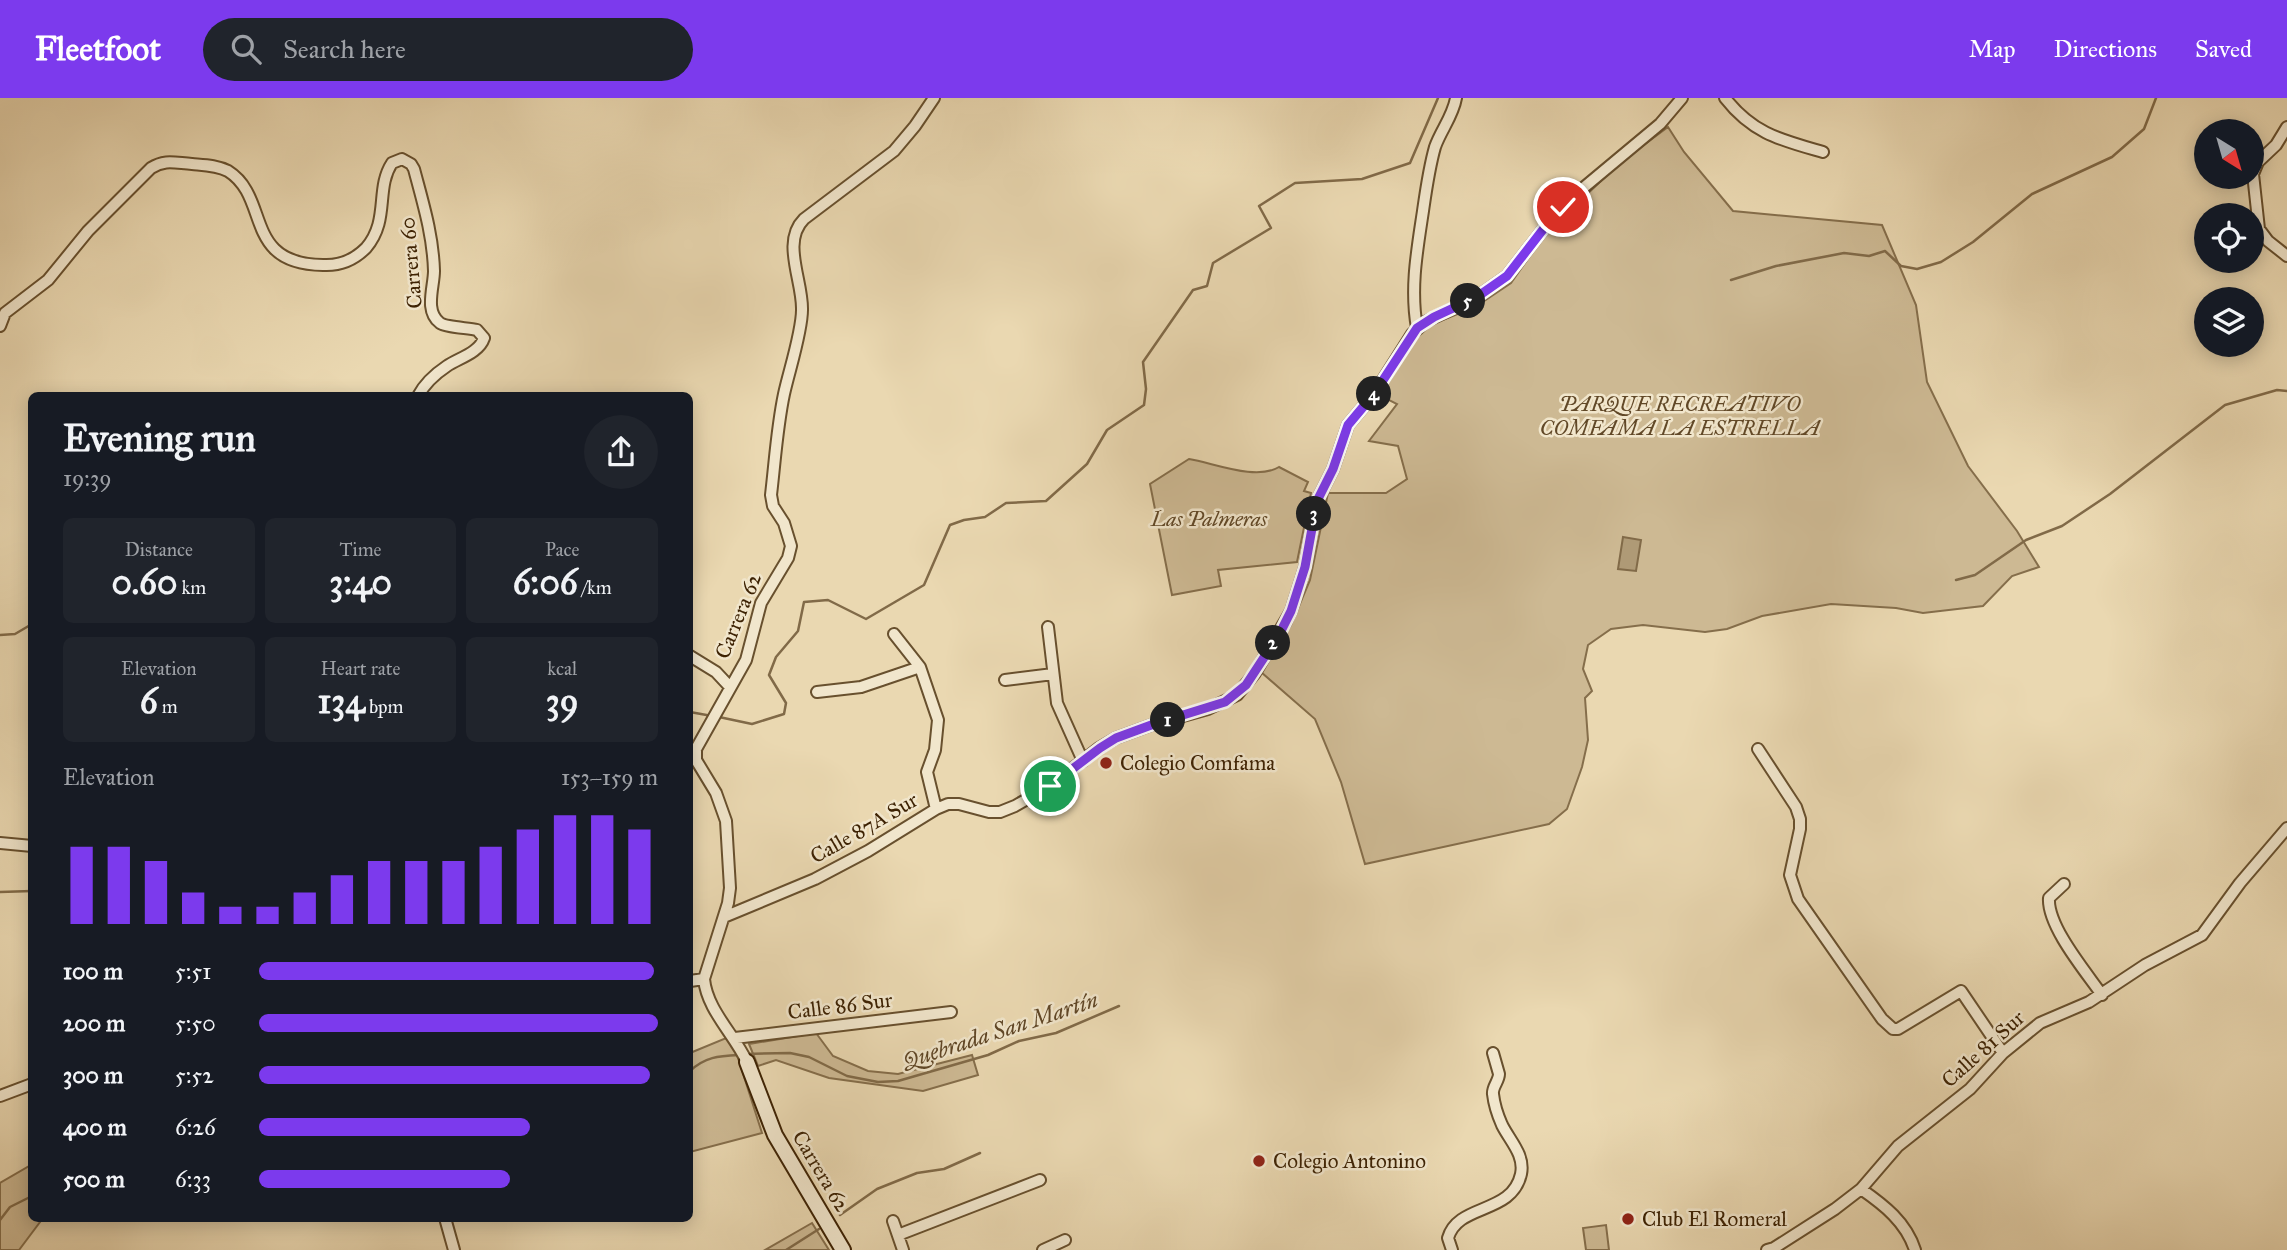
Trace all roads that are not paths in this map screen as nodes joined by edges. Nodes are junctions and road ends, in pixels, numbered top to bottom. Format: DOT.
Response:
graph roads {
  1 [pos="934,98"];
  2 [pos="1456,98"];
  3 [pos="1682,98"];
  4 [pos="1725,98"];
  5 [pos="2287,127"];
  6 [pos="1823,152"];
  7 [pos="2287,256"];
  8 [pos="0,326"];
  9 [pos="1417,328"];
  10 [pos="421,392"];
  11 [pos="1048,627"];
  12 [pos="894,634"];
  13 [pos="693,658"];
  14 [pos="920,667"];
  15 [pos="1053,674"];
  16 [pos="1005,680"];
  17 [pos="730,687"];
  18 [pos="817,692"];
  19 [pos="1758,749"];
  20 [pos="1083,761"];
  21 [pos="936,809"];
  22 [pos="2287,828"];
  23 [pos="0,843"];
  24 [pos="28,846"];
  25 [pos="2064,884"];
  26 [pos="724,917"];
  27 [pos="704,979"];
  28 [pos="693,981"];
  29 [pos="2102,995"];
  30 [pos="951,1012"];
  31 [pos="734,1038"];
  32 [pos="2003,1053"];
  33 [pos="1493,1054"];
  34 [pos="744,1055"];
  35 [pos="28,1086"];
  36 [pos="0,1096"];
  37 [pos="1040,1180"];
  38 [pos="1861,1189"];
  39 [pos="893,1221"];
  40 [pos="445,1222"];
  41 [pos="898,1236"];
  42 [pos="1065,1240"];
  43 [pos="1772,1249"];
  44 [pos="454,1250"];
  45 [pos="843,1250"];
  46 [pos="903,1250"];
  47 [pos="1042,1250"];
  48 [pos="1452,1250"];
  49 [pos="1915,1250"];
  1 -- 17 [label="street, Carrera 62"];
  2 -- 9 [label="street"];
  3 -- 9 [label="street, Calle 87A Sur"];
  4 -- 6 [label="street"];
  5 -- 7 [label="street"];
  8 -- 10 [label="street, Carrera 60"];
  9 -- 20 [label="street, Calle 87A Sur"];
  11 -- 15 [label="street"];
  12 -- 14 [label="street"];
  13 -- 17 [label="street"];
  14 -- 18 [label="street"];
  14 -- 21 [label="street"];
  15 -- 16 [label="street"];
  15 -- 20 [label="street"];
  17 -- 26 [label="street, Carrera 62"];
  19 -- 32 [label="street"];
  20 -- 21 [label="street, Calle 87A Sur"];
  21 -- 26 [label="street, Calle 87A Sur"];
  22 -- 29 [label="street, Calle 81 Sur"];
  23 -- 24 [label="street"];
  25 -- 29 [label="street"];
  26 -- 27 [label="street, Carrera 62"];
  27 -- 28 [label="street"];
  27 -- 31 [label="street, Carrera 62"];
  29 -- 32 [label="street, Calle 81 Sur"];
  30 -- 31 [label="street, Calle 86 Sur"];
  31 -- 34 [label="street, Carrera 62"];
  32 -- 38 [label="street, Calle 81 Sur"];
  33 -- 48 [label="street"];
  34 -- 45 [label="street, Carrera 62"];
  35 -- 36 [label="street"];
  37 -- 41 [label="street"];
  38 -- 43 [label="street, Calle 81 Sur"];
  38 -- 49 [label="street"];
  39 -- 41 [label="street"];
  40 -- 44 [label="street"];
  41 -- 46 [label="street"];
  42 -- 47 [label="street"];
}
